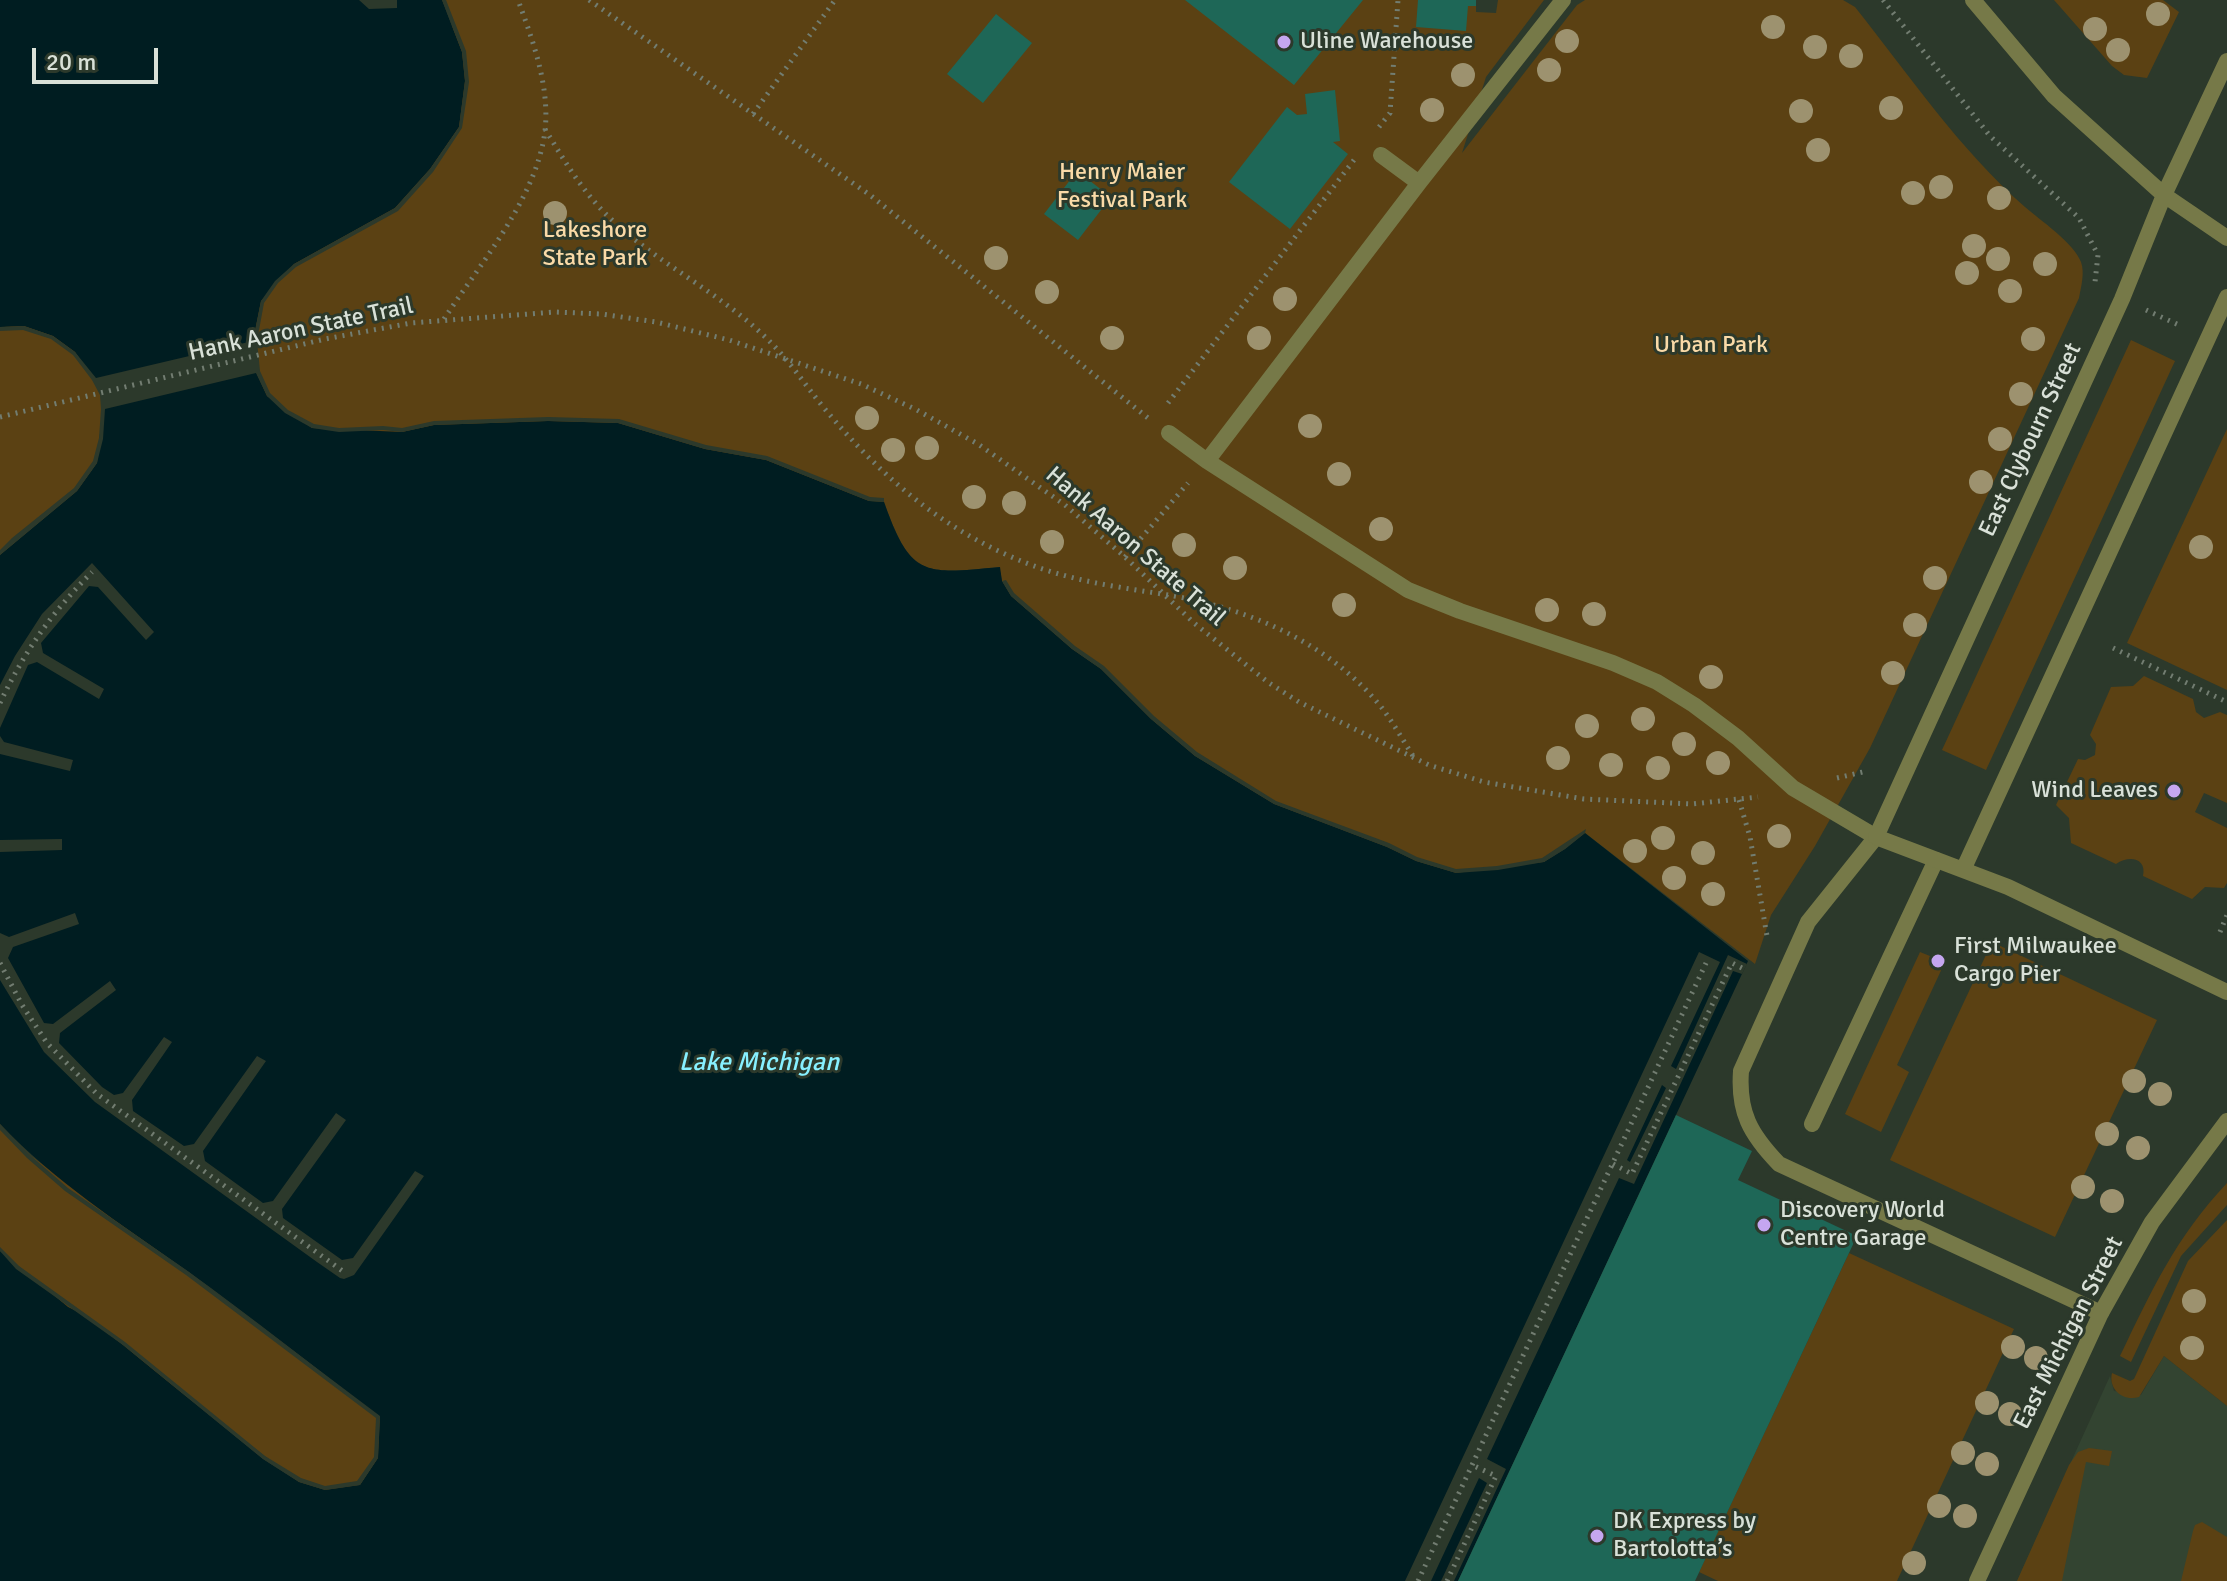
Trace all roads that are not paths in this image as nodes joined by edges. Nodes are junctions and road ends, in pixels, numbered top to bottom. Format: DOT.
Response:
graph roads {
  1 [pos="1563,0"];
  2 [pos="1973,0"];
  3 [pos="2227,61"];
  4 [pos="1381,155"];
  5 [pos="1419,183"];
  6 [pos="2164,195"];
  7 [pos="2227,238"];
  8 [pos="2227,297"];
  9 [pos="1169,433"];
  10 [pos="1207,461"];
  11 [pos="1876,837"];
  12 [pos="1936,860"];
  13 [pos="1963,870"];
  14 [pos="2227,992"];
  15 [pos="2227,1121"];
  16 [pos="1812,1124"];
  17 [pos="2101,1313"];
  18 [pos="1977,1581"];
  1 -- 5 [label="street"];
  2 -- 6 [label="street"];
  3 -- 6 [label="street, East Clybourn Street"];
  4 -- 5 [label="street"];
  5 -- 10 [label="street"];
  6 -- 7 [label="street"];
  6 -- 11 [label="street, East Clybourn Street"];
  8 -- 13 [label="street"];
  9 -- 10 [label="street"];
  10 -- 11 [label="street"];
  11 -- 12 [label="street"];
  11 -- 17 [label="street, East Clybourn Street"];
  12 -- 13 [label="street"];
  12 -- 16 [label="street"];
  13 -- 14 [label="street"];
  15 -- 17 [label="street, East Michigan Street"];
  17 -- 18 [label="street, East Michigan Street"];
}
